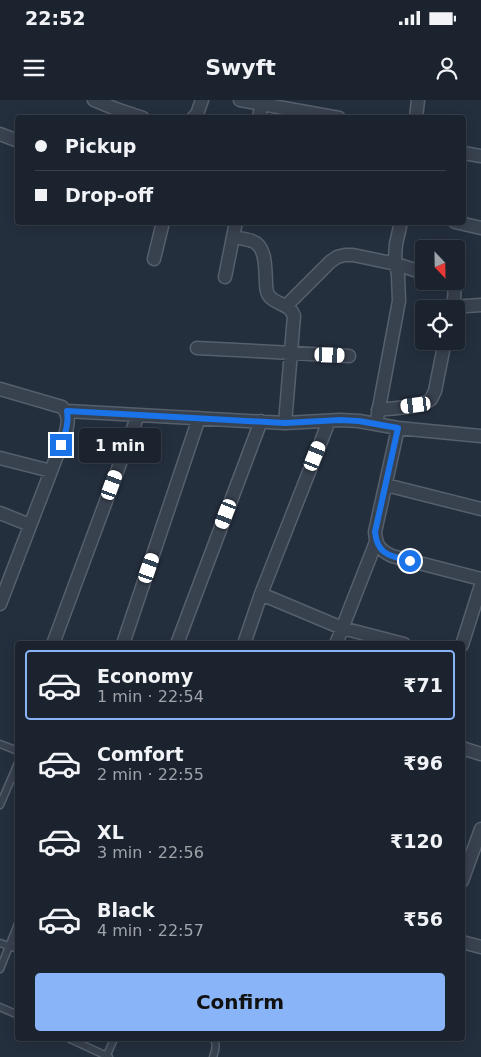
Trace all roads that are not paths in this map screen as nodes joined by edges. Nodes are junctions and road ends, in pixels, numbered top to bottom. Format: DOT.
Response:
graph roads {
  1 [pos="94,100"];
  2 [pos="202,100"];
  3 [pos="240,100"];
  4 [pos="418,100"];
  5 [pos="262,102"];
  6 [pos="118,104"];
  7 [pos="138,115"];
  8 [pos="195,115"];
  9 [pos="259,115"];
  10 [pos="325,115"];
  11 [pos="416,115"];
  12 [pos="0,134"];
  13 [pos="15,140"];
  14 [pos="466,152"];
  15 [pos="481,156"];
  16 [pos="162,225"];
  17 [pos="235,225"];
  18 [pos="400,225"];
  19 [pos="466,225"];
  20 [pos="481,228"];
  21 [pos="233,237"];
  22 [pos="154,259"];
  23 [pos="396,264"];
  24 [pos="415,270"];
  25 [pos="225,276"];
  26 [pos="481,305"];
  27 [pos="286,306"];
  28 [pos="465,307"];
  29 [pos="197,348"];
  30 [pos="443,350"];
  31 [pos="291,353"];
  32 [pos="349,356"];
  33 [pos="0,389"];
  34 [pos="378,410"];
  35 [pos="67,411"];
  36 [pos="138,415"];
  37 [pos="200,418"];
  38 [pos="261,421"];
  39 [pos="329,421"];
  40 [pos="285,423"];
  41 [pos="376,424"];
  42 [pos="398,428"];
  43 [pos="481,436"];
  44 [pos="0,458"];
  45 [pos="51,471"];
  46 [pos="386,485"];
  47 [pos="481,509"];
  48 [pos="0,513"];
  49 [pos="30,524"];
  50 [pos="376,542"];
  51 [pos="481,579"];
  52 [pos="481,585"];
  53 [pos="261,594"];
  54 [pos="0,604"];
  55 [pos="342,628"];
  56 [pos="54,641"];
  57 [pos="125,641"];
  58 [pos="178,641"];
  59 [pos="245,641"];
  60 [pos="337,641"];
  61 [pos="392,641"];
  62 [pos="463,641"];
  63 [pos="0,744"];
  64 [pos="465,749"];
  65 [pos="15,750"];
  66 [pos="481,754"];
  67 [pos="15,770"];
  68 [pos="0,805"];
  69 [pos="481,829"];
  70 [pos="465,873"];
  71 [pos="15,932"];
  72 [pos="0,943"];
  73 [pos="465,943"];
  74 [pos="10,946"];
  75 [pos="481,947"];
  76 [pos="15,948"];
  77 [pos="0,969"];
  78 [pos="0,1007"];
  79 [pos="15,1014"];
  80 [pos="74,1041"];
  81 [pos="113,1041"];
  82 [pos="215,1041"];
  83 [pos="107,1057"];
  84 [pos="213,1057"];
  1 -- 6 [label="street"];
  2 -- 8 [label="street"];
  3 -- 5 [label="street"];
  4 -- 11 [label="street"];
  5 -- 9 [label="street"];
  5 -- 10 [label="street"];
  6 -- 7 [label="street"];
  12 -- 13 [label="street"];
  14 -- 15 [label="street"];
  16 -- 22 [label="street"];
  17 -- 21 [label="street"];
  18 -- 23 [label="street"];
  19 -- 20 [label="street"];
  21 -- 25 [label="street"];
  21 -- 27 [label="street"];
  23 -- 24 [label="street"];
  23 -- 27 [label="street"];
  23 -- 34 [label="street"];
  26 -- 28 [label="street"];
  27 -- 31 [label="street"];
  29 -- 31 [label="street"];
  30 -- 34 [label="street"];
  31 -- 32 [label="street"];
  31 -- 40 [label="street"];
  33 -- 35 [label="street"];
  34 -- 41 [label="street"];
  35 -- 36 [label="street"];
  35 -- 45 [label="street"];
  36 -- 37 [label="street"];
  36 -- 56 [label="street"];
  37 -- 38 [label="street"];
  37 -- 57 [label="street"];
  38 -- 40 [label="street"];
  38 -- 58 [label="street"];
  39 -- 40 [label="street"];
  39 -- 41 [label="street"];
  39 -- 53 [label="street"];
  41 -- 42 [label="street"];
  42 -- 43 [label="street"];
  42 -- 46 [label="street"];
  44 -- 45 [label="street"];
  45 -- 49 [label="street"];
  46 -- 47 [label="street"];
  46 -- 50 [label="street"];
  48 -- 49 [label="street"];
  49 -- 54 [label="street"];
  50 -- 51 [label="street"];
  50 -- 55 [label="street"];
  52 -- 62 [label="street"];
  53 -- 55 [label="street"];
  53 -- 59 [label="street"];
  55 -- 60 [label="street"];
  55 -- 61 [label="street"];
  63 -- 65 [label="lane"];
  64 -- 66 [label="street"];
  67 -- 68 [label="lane"];
  69 -- 70 [label="street"];
  71 -- 74 [label="lane"];
  72 -- 74 [label="lane"];
  73 -- 75 [label="street"];
  74 -- 76 [label="lane"];
  74 -- 77 [label="lane"];
  78 -- 79 [label="lane"];
  80 -- 83 [label="lane"];
  81 -- 83 [label="lane"];
  82 -- 84 [label="lane"];
}
